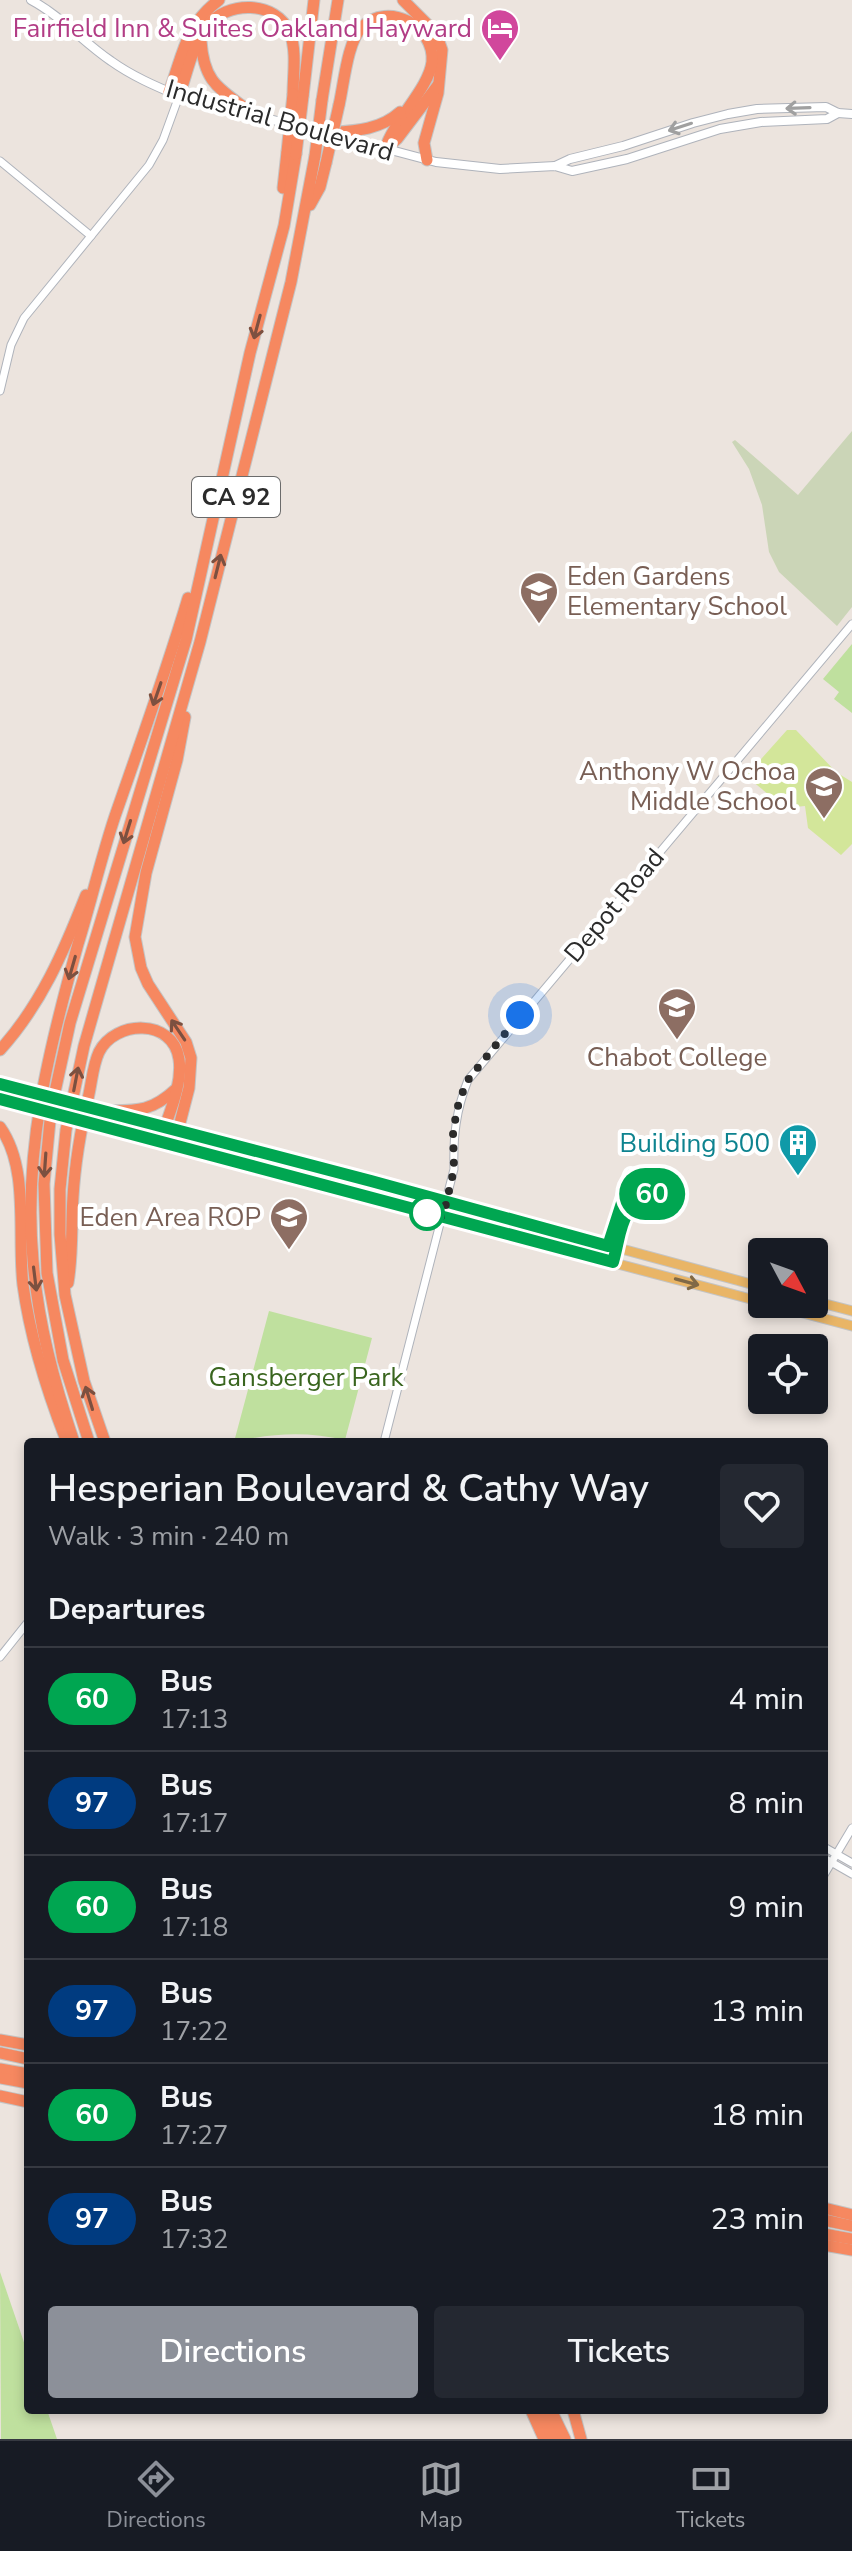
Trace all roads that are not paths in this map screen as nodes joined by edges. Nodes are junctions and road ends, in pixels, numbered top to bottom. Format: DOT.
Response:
graph roads {
  1 [pos="31,0"];
  2 [pos="219,0"];
  3 [pos="314,0"];
  4 [pos="338,0"];
  5 [pos="403,0"];
  6 [pos="201,36"];
  7 [pos="438,84"];
  8 [pos="174,94"];
  9 [pos="298,95"];
  10 [pos="412,100"];
  11 [pos="253,114"];
  12 [pos="852,114"];
  13 [pos="325,133"];
  14 [pos="385,149"];
  15 [pos="427,160"];
  16 [pos="0,161"];
  17 [pos="306,212"];
  18 [pos="91,236"];
  19 [pos="0,391"];
  20 [pos="214,513"];
  21 [pos="852,624"];
  22 [pos="200,642"];
  23 [pos="108,839"];
  24 [pos="0,1050"];
  25 [pos="0,1084"];
  26 [pos="176,1088"];
  27 [pos="0,1099"];
  28 [pos="96,1110"];
  29 [pos="0,1127"];
  30 [pos="165,1127"];
  31 [pos="179,1131"];
  32 [pos="160,1142"];
  33 [pos="174,1146"];
  34 [pos="446,1203"];
  35 [pos="443,1217"];
  36 [pos="748,1283"];
  37 [pos="65,1295"];
  38 [pos="748,1298"];
  39 [pos="828,1305"];
  40 [pos="852,1311"];
  41 [pos="822,1318"];
  42 [pos="852,1326"];
  43 [pos="65,1438"];
  44 [pos="73,1438"];
  45 [pos="88,1438"];
  46 [pos="104,1438"];
  47 [pos="385,1438"];
  48 [pos="24,1627"];
  49 [pos="0,1657"];
  50 [pos="852,1828"];
  51 [pos="828,1849"];
  52 [pos="836,1854"];
  53 [pos="828,1860"];
  54 [pos="852,1863"];
  55 [pos="852,1874"];
  56 [pos="0,2040"];
  57 [pos="24,2044"];
  58 [pos="0,2053"];
  59 [pos="24,2058"];
  60 [pos="0,2069"];
  61 [pos="24,2073"];
  62 [pos="0,2078"];
  63 [pos="24,2082"];
  64 [pos="0,2096"];
  65 [pos="24,2101"];
  66 [pos="828,2209"];
  67 [pos="852,2215"];
  68 [pos="828,2221"];
  69 [pos="852,2226"];
  70 [pos="828,2235"];
  71 [pos="852,2239"];
  72 [pos="828,2246"];
  73 [pos="852,2250"];
  74 [pos="533,2414"];
  75 [pos="542,2414"];
  76 [pos="553,2414"];
  77 [pos="574,2414"];
  78 [pos="544,2439"];
  79 [pos="554,2439"];
  80 [pos="565,2439"];
  81 [pos="581,2439"];
  1 -- 8 [label="main road, Industrial Boulevard"];
  2 -- 8 [label="highway"];
  3 -- 9 [label="highway, CA 92"];
  4 -- 17 [label="highway, CA 92, bridge"];
  5 -- 7 [label="highway"];
  6 -- 8 [label="highway"];
  6 -- 9 [label="highway"];
  6 -- 11 [label="highway"];
  7 -- 14 [label="highway"];
  7 -- 15 [label="highway"];
  8 -- 11 [label="main road, Industrial Boulevard"];
  8 -- 18 [label="street"];
  9 -- 20 [label="highway, CA 92, one-way, bridge"];
  10 -- 13 [label="highway"];
  10 -- 14 [label="highway"];
  10 -- 17 [label="highway, bridge"];
  11 -- 13 [label="main road, Industrial Boulevard"];
  12 -- 15 [label="main road, Industrial Boulevard"];
  13 -- 14 [label="main road, Industrial Boulevard"];
  14 -- 15 [label="main road, Industrial Boulevard"];
  16 -- 18 [label="street"];
  22 -- 17 [label="highway, CA 92, one-way"];
  18 -- 19 [label="street"];
  20 -- 23 [label="highway, one-way"];
  20 -- 45 [label="highway, CA 92, one-way"];
  21 -- 34 [label="street, Depot Road"];
  31 -- 22 [label="highway, one-way"];
  37 -- 22 [label="highway, CA 92, one-way"];
  23 -- 24 [label="highway"];
  23 -- 44 [label="highway, one-way"];
  25 -- 28 [label="main road, bridge"];
  26 -- 28 [label="highway"];
  26 -- 30 [label="highway"];
  26 -- 37 [label="highway"];
  27 -- 32 [label="main road, bridge"];
  28 -- 30 [label="main road"];
  29 -- 43 [label="highway"];
  30 -- 31 [label="main road"];
  30 -- 32 [label="highway"];
  31 -- 33 [label="highway"];
  31 -- 34 [label="main road"];
  32 -- 33 [label="main road"];
  33 -- 35 [label="main road"];
  34 -- 35 [label="street, Depot Road"];
  34 -- 36 [label="main road"];
  35 -- 38 [label="main road, one-way"];
  35 -- 47 [label="street, Depot Road"];
  46 -- 37 [label="highway, CA 92, one-way"];
  39 -- 40 [label="main road"];
  41 -- 42 [label="main road"];
  48 -- 49 [label="street"];
  50 -- 52 [label="street"];
  51 -- 52 [label="street"];
  52 -- 53 [label="street"];
  52 -- 54 [label="street"];
  53 -- 55 [label="street"];
  56 -- 57 [label="highway"];
  58 -- 59 [label="highway"];
  60 -- 61 [label="highway"];
  62 -- 63 [label="highway"];
  64 -- 65 [label="highway"];
  66 -- 67 [label="highway"];
  68 -- 69 [label="highway"];
  70 -- 71 [label="highway"];
  72 -- 73 [label="highway"];
  74 -- 78 [label="highway"];
  75 -- 79 [label="highway"];
  76 -- 80 [label="highway"];
  77 -- 81 [label="highway"];
}
